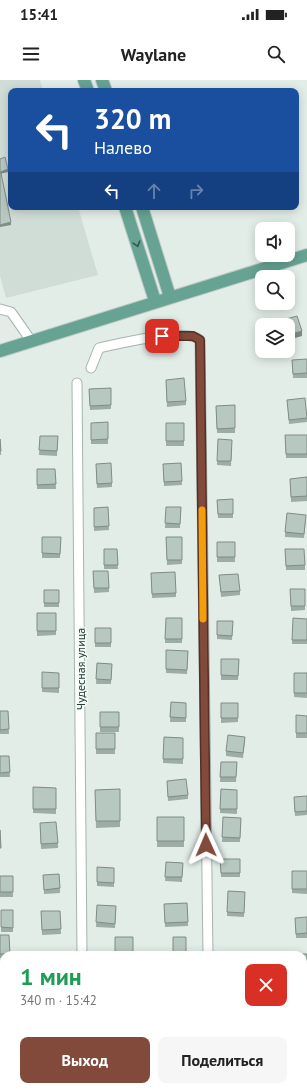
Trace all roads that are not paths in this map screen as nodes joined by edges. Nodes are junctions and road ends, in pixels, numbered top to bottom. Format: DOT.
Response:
graph roads {
  1 [pos="126,210"];
  2 [pos="143,210"];
  3 [pos="307,255"];
  4 [pos="170,297"];
  5 [pos="155,302"];
  6 [pos="0,308"];
  7 [pos="32,342"];
  8 [pos="0,351"];
  9 [pos="91,368"];
  10 [pos="77,383"];
  11 [pos="82,951"];
  12 [pos="208,951"];
  1 -- 5 [label="main road, one-way"];
  2 -- 4 [label="main road"];
  3 -- 4 [label="main road"];
  4 -- 5 [label="main road"];
  5 -- 7 [label="main road"];
  6 -- 7 [label="street"];
  7 -- 8 [label="main road"];
  9 -- 12 [label="street"];
  10 -- 11 [label="street, Чудесная улица"];
}
